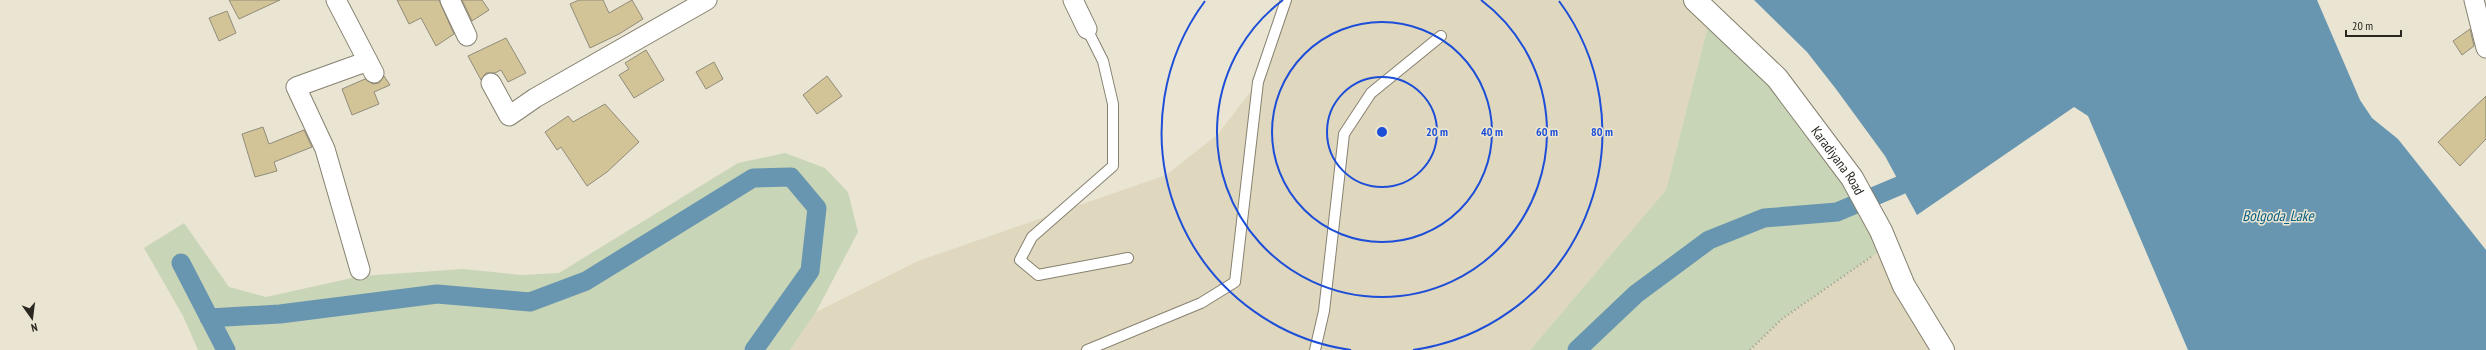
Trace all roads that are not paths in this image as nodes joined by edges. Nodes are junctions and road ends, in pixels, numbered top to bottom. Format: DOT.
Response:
graph roads {
  1 [pos="336,0"];
  2 [pos="450,0"];
  3 [pos="707,0"];
  4 [pos="1073,0"];
  5 [pos="1286,0"];
  6 [pos="1695,0"];
  7 [pos="2474,0"];
  8 [pos="1087,29"];
  9 [pos="467,36"];
  10 [pos="1441,36"];
  11 [pos="2486,48"];
  12 [pos="491,84"];
  13 [pos="1128,258"];
  14 [pos="360,270"];
  15 [pos="1087,350"];
  16 [pos="1315,350"];
  17 [pos="1943,350"];
  1 -- 14 [label="street"];
  2 -- 9 [label="street"];
  3 -- 12 [label="street"];
  4 -- 8 [label="street"];
  5 -- 15 [label="lane"];
  6 -- 17 [label="street, Karadiyana Road"];
  7 -- 11 [label="street"];
  8 -- 13 [label="lane"];
  10 -- 16 [label="lane"];
}
